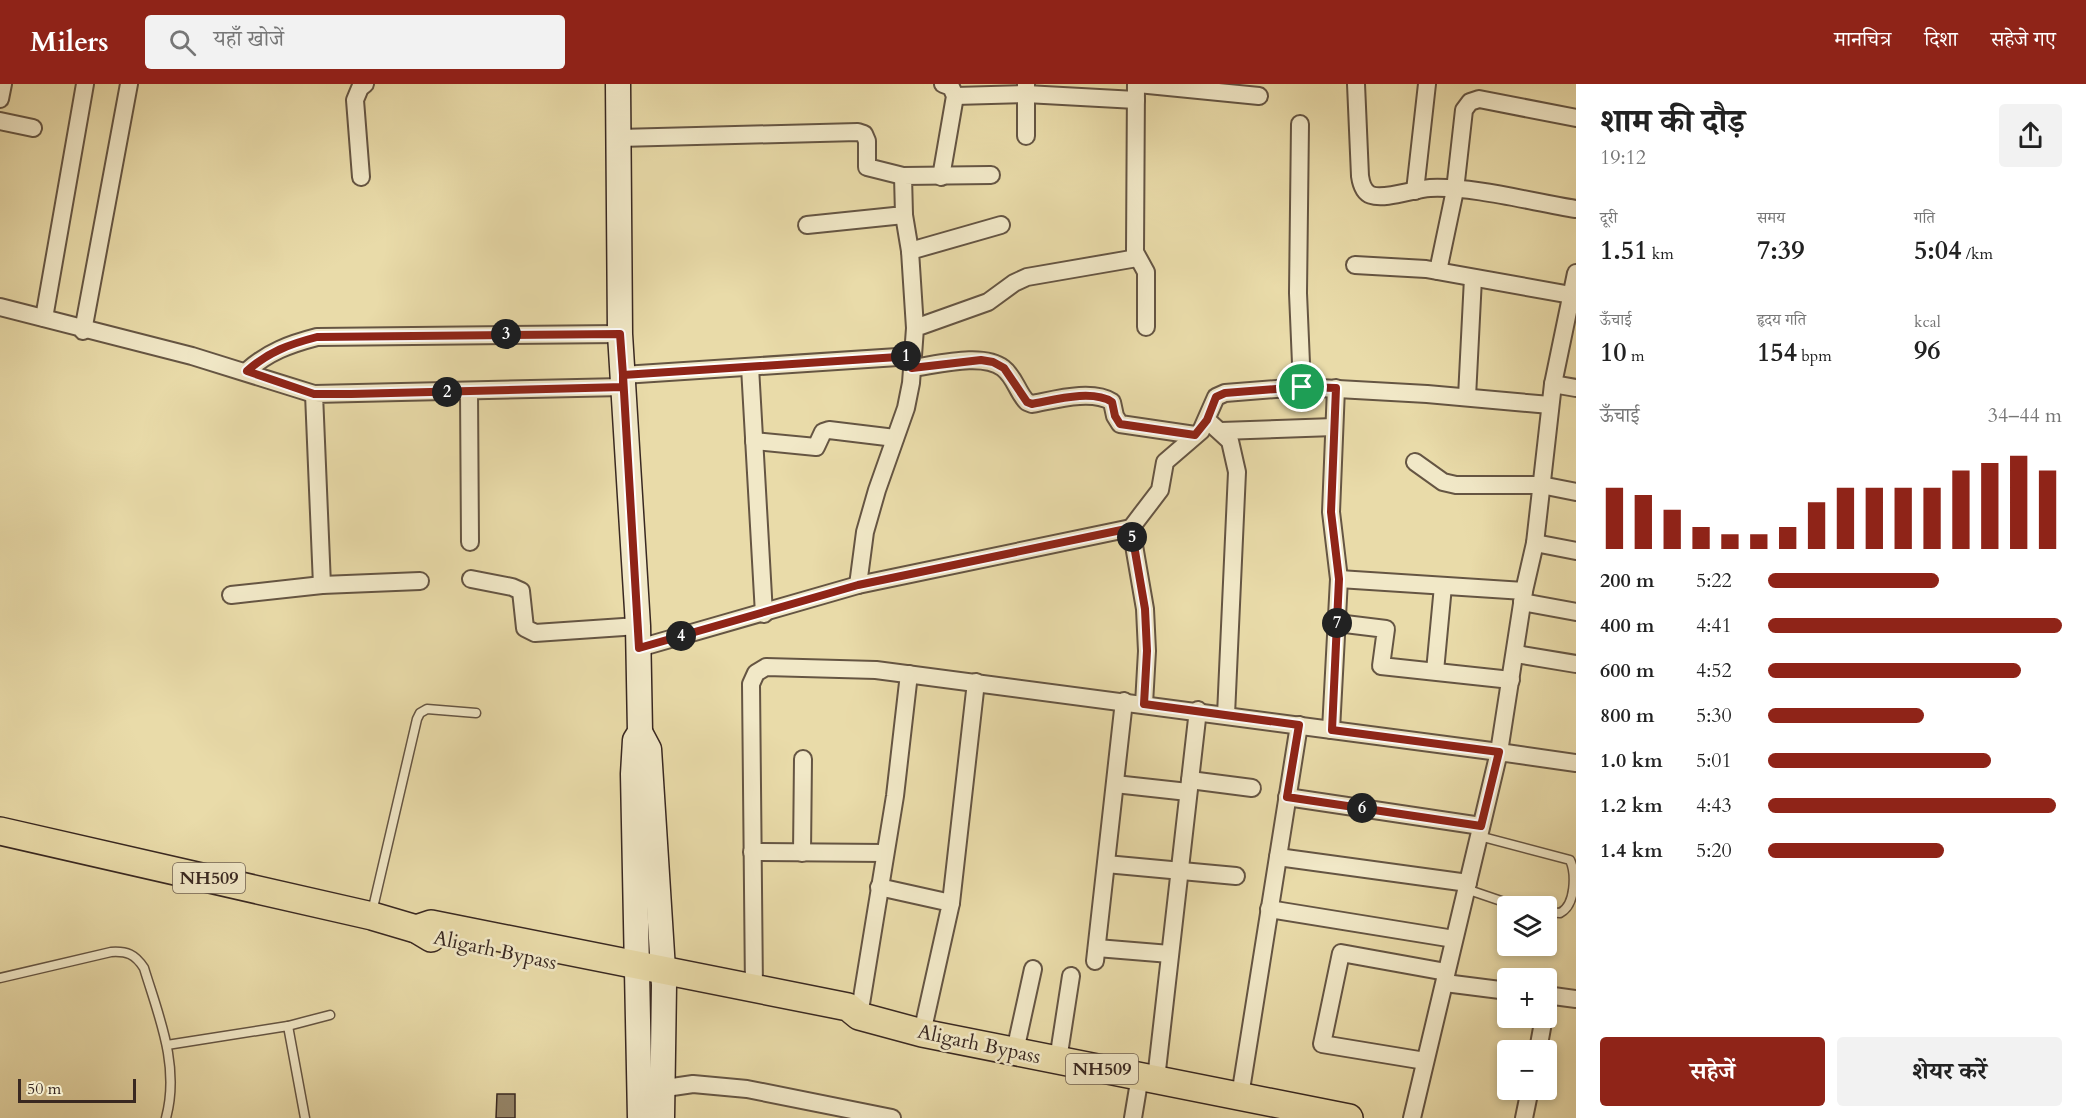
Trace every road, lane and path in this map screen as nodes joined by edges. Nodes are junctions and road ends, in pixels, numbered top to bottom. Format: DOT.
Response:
graph roads {
  1 [pos="85,84"];
  2 [pos="129,84"];
  3 [pos="365,84"];
  4 [pos="618,84"];
  5 [pos="1356,84"];
  6 [pos="1427,84"];
  7 [pos="1206,87"];
  8 [pos="1026,89"];
  9 [pos="1137,89"];
  10 [pos="949,90"];
  11 [pos="1259,96"];
  12 [pos="1576,118"];
  13 [pos="0,121"];
  14 [pos="1300,124"];
  15 [pos="33,128"];
  16 [pos="1026,136"];
  17 [pos="619,138"];
  18 [pos="991,174"];
  19 [pos="903,176"];
  20 [pos="361,177"];
  21 [pos="941,177"];
  22 [pos="1455,190"];
  23 [pos="1415,191"];
  24 [pos="1576,209"];
  25 [pos="904,215"];
  26 [pos="807,225"];
  27 [pos="1001,225"];
  28 [pos="910,251"];
  29 [pos="1137,258"];
  30 [pos="1355,265"];
  31 [pos="1438,271"];
  32 [pos="1576,273"];
  33 [pos="1473,278"];
  34 [pos="1571,296"];
  35 [pos="0,308"];
  36 [pos="44,318"];
  37 [pos="1146,327"];
  38 [pos="915,328"];
  39 [pos="83,330"];
  40 [pos="620,334"];
  41 [pos="912,362"];
  42 [pos="750,367"];
  43 [pos="247,371"];
  44 [pos="623,381"];
  45 [pos="1553,384"];
  46 [pos="1302,387"];
  47 [pos="1336,388"];
  48 [pos="1576,388"];
  49 [pos="469,391"];
  50 [pos="314,394"];
  51 [pos="1467,397"];
  52 [pos="1550,405"];
  53 [pos="1207,420"];
  54 [pos="1334,427"];
  55 [pos="1221,431"];
  56 [pos="1195,435"];
  57 [pos="895,438"];
  58 [pos="754,441"];
  59 [pos="1415,462"];
  60 [pos="1541,485"];
  61 [pos="1576,492"];
  62 [pos="1131,528"];
  63 [pos="470,542"];
  64 [pos="1535,543"];
  65 [pos="1576,551"];
  66 [pos="471,579"];
  67 [pos="1339,579"];
  68 [pos="420,581"];
  69 [pos="322,585"];
  70 [pos="858,585"];
  71 [pos="1443,586"];
  72 [pos="231,595"];
  73 [pos="1523,596"];
  74 [pos="1576,612"];
  75 [pos="764,614"];
  76 [pos="1336,623"];
  77 [pos="639,637"];
  78 [pos="1516,654"];
  79 [pos="1576,664"];
  80 [pos="1435,671"];
  81 [pos="909,674"];
  82 [pos="1511,680"];
  83 [pos="975,682"];
  84 [pos="1124,701"];
  85 [pos="1144,704"];
  86 [pos="1198,710"];
  87 [pos="476,713"];
  88 [pos="1227,715"];
  89 [pos="1299,725"];
  90 [pos="1332,730"];
  91 [pos="1499,752"];
  92 [pos="803,759"];
  93 [pos="1576,763"];
  94 [pos="1115,784"];
  95 [pos="1189,786"];
  96 [pos="1252,788"];
  97 [pos="1287,797"];
  98 [pos="0,831"];
  99 [pos="1480,831"];
  100 [pos="752,852"];
  101 [pos="802,853"];
  102 [pos="885,853"];
  103 [pos="1278,857"];
  104 [pos="1106,864"];
  105 [pos="1179,871"];
  106 [pos="1236,876"];
  107 [pos="1467,886"];
  108 [pos="879,887"];
  109 [pos="1497,898"];
  110 [pos="951,903"];
  111 [pos="1269,909"];
  112 [pos="1557,913"];
  113 [pos="372,916"];
  114 [pos="1454,939"];
  115 [pos="1170,954"];
  116 [pos="1033,969"];
  117 [pos="651,974"];
  118 [pos="1071,976"];
  119 [pos="0,978"];
  120 [pos="1446,978"];
  121 [pos="1497,989"];
  122 [pos="754,990"];
  123 [pos="1557,999"];
  124 [pos="1576,999"];
  125 [pos="330,1015"];
  126 [pos="858,1016"];
  127 [pos="288,1026"];
  128 [pos="922,1033"];
  129 [pos="167,1045"];
  130 [pos="1015,1051"];
  131 [pos="1058,1060"];
  132 [pos="1425,1061"];
  133 [pos="650,1090"];
  134 [pos="1140,1095"];
  135 [pos="1240,1096"];
  136 [pos="1528,1100"];
  137 [pos="1333,1116"];
  138 [pos="166,1118"];
  139 [pos="305,1118"];
  140 [pos="640,1118"];
  141 [pos="662,1118"];
  142 [pos="892,1118"];
  143 [pos="1412,1118"];
  144 [pos="1524,1118"];
  1 -- 36 [label="street"];
  2 -- 39 [label="street"];
  3 -- 20 [label="street"];
  4 -- 17 [label="main road"];
  5 -- 23 [label="street"];
  6 -- 23 [label="street"];
  7 -- 9 [label="street"];
  7 -- 11 [label="street"];
  8 -- 9 [label="street"];
  8 -- 10 [label="street"];
  8 -- 16 [label="street"];
  9 -- 29 [label="street"];
  10 -- 21 [label="street"];
  12 -- 22 [label="street"];
  13 -- 15 [label="street"];
  14 -- 46 [label="street"];
  17 -- 19 [label="street"];
  17 -- 40 [label="main road"];
  18 -- 21 [label="street"];
  19 -- 21 [label="street"];
  19 -- 25 [label="street"];
  22 -- 23 [label="street"];
  22 -- 24 [label="street"];
  22 -- 31 [label="street"];
  25 -- 26 [label="street"];
  25 -- 28 [label="street"];
  27 -- 28 [label="street"];
  28 -- 38 [label="street"];
  29 -- 37 [label="street"];
  29 -- 38 [label="street"];
  30 -- 31 [label="street"];
  31 -- 33 [label="street"];
  32 -- 34 [label="street"];
  33 -- 34 [label="street"];
  33 -- 51 [label="street"];
  34 -- 45 [label="street"];
  35 -- 36 [label="street"];
  36 -- 39 [label="street"];
  38 -- 41 [label="street"];
  39 -- 43 [label="street"];
  40 -- 43 [label="street"];
  40 -- 44 [label="main road"];
  41 -- 42 [label="street"];
  41 -- 56 [label="street"];
  41 -- 57 [label="street"];
  42 -- 44 [label="street"];
  42 -- 58 [label="street"];
  43 -- 50 [label="street"];
  44 -- 49 [label="street"];
  44 -- 77 [label="main road"];
  45 -- 48 [label="street"];
  45 -- 52 [label="street"];
  46 -- 47 [label="street"];
  46 -- 53 [label="street"];
  47 -- 51 [label="street"];
  47 -- 54 [label="street"];
  49 -- 50 [label="street"];
  49 -- 63 [label="street"];
  50 -- 69 [label="street"];
  51 -- 52 [label="street"];
  52 -- 60 [label="street"];
  53 -- 55 [label="street"];
  53 -- 56 [label="street"];
  54 -- 55 [label="street"];
  54 -- 67 [label="street"];
  55 -- 88 [label="street"];
  56 -- 62 [label="street"];
  57 -- 58 [label="street"];
  57 -- 70 [label="street"];
  58 -- 75 [label="street"];
  59 -- 60 [label="street"];
  60 -- 61 [label="street"];
  60 -- 64 [label="street"];
  62 -- 70 [label="street"];
  62 -- 85 [label="street"];
  64 -- 65 [label="street"];
  64 -- 73 [label="street"];
  66 -- 77 [label="street"];
  67 -- 71 [label="street"];
  67 -- 76 [label="street"];
  68 -- 69 [label="street"];
  69 -- 72 [label="street"];
  70 -- 75 [label="street"];
  71 -- 73 [label="street"];
  71 -- 80 [label="street"];
  73 -- 74 [label="street"];
  73 -- 78 [label="street"];
  75 -- 77 [label="street"];
  76 -- 80 [label="street"];
  76 -- 90 [label="street"];
  77 -- 117 [label="main road"];
  78 -- 79 [label="street"];
  78 -- 82 [label="street"];
  80 -- 82 [label="street"];
  81 -- 83 [label="street"];
  81 -- 100 [label="street"];
  81 -- 102 [label="street"];
  82 -- 91 [label="street"];
  83 -- 84 [label="street"];
  83 -- 110 [label="street"];
  84 -- 85 [label="street"];
  84 -- 94 [label="street"];
  85 -- 86 [label="street"];
  86 -- 88 [label="street"];
  86 -- 95 [label="street"];
  87 -- 113 [label="lane"];
  88 -- 89 [label="street"];
  89 -- 90 [label="street"];
  89 -- 97 [label="street"];
  90 -- 91 [label="street"];
  91 -- 93 [label="street"];
  91 -- 99 [label="street"];
  92 -- 101 [label="street"];
  94 -- 95 [label="street"];
  94 -- 104 [label="street"];
  95 -- 96 [label="street"];
  95 -- 105 [label="street"];
  97 -- 99 [label="street"];
  97 -- 103 [label="street"];
  98 -- 113 [label="highway, Aligarh Bypass / NH509"];
  99 -- 107 [label="street"];
  99 -- 112 [label="lane"];
  100 -- 101 [label="street"];
  100 -- 122 [label="street"];
  101 -- 102 [label="street"];
  102 -- 108 [label="street"];
  103 -- 107 [label="street"];
  103 -- 111 [label="street"];
  104 -- 105 [label="street"];
  104 -- 115 [label="street"];
  105 -- 106 [label="street"];
  105 -- 115 [label="street"];
  107 -- 109 [label="lane"];
  107 -- 114 [label="street"];
  108 -- 110 [label="street"];
  108 -- 126 [label="street"];
  110 -- 128 [label="street"];
  111 -- 114 [label="street"];
  111 -- 135 [label="street"];
  113 -- 117 [label="highway, Aligarh Bypass / NH509"];
  114 -- 120 [label="street"];
  115 -- 134 [label="street"];
  116 -- 130 [label="street"];
  117 -- 122 [label="highway, Aligarh Bypass / NH509"];
  117 -- 126 [label="highway, Aligarh Bypass / NH509"];
  117 -- 133 [label="main road"];
  118 -- 131 [label="street"];
  119 -- 129 [label="lane"];
  120 -- 121 [label="street"];
  120 -- 132 [label="street"];
  120 -- 132 [label="street"];
  122 -- 126 [label="highway, Aligarh Bypass / NH509"];
  123 -- 124 [label="street"];
  125 -- 127 [label="lane"];
  126 -- 128 [label="highway, Aligarh Bypass / NH509"];
  127 -- 129 [label="lane"];
  127 -- 139 [label="lane"];
  128 -- 130 [label="highway, Aligarh Bypass / NH509"];
  129 -- 138 [label="lane"];
  130 -- 131 [label="highway, Aligarh Bypass / NH509"];
  131 -- 134 [label="highway, Aligarh Bypass / NH509"];
  132 -- 143 [label="street"];
  133 -- 140 [label="main road"];
  133 -- 141 [label="main road"];
  133 -- 142 [label="street"];
  134 -- 135 [label="highway, Aligarh Bypass / NH509"];
  135 -- 137 [label="highway, Aligarh Bypass / NH509"];
  136 -- 144 [label="street"];
}
